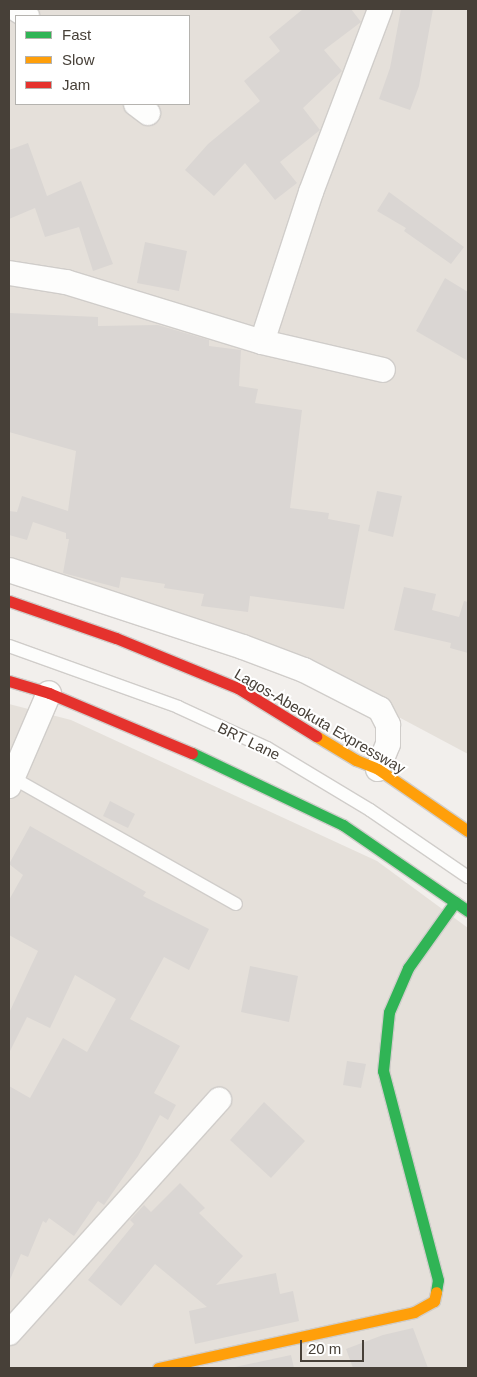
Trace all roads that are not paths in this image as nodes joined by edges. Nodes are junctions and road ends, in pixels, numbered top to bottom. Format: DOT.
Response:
graph roads {
  1 [pos="380,9"];
  2 [pos="9,273"];
  3 [pos="262,342"];
  4 [pos="383,370"];
  5 [pos="9,570"];
  6 [pos="9,601"];
  7 [pos="9,646"];
  8 [pos="9,681"];
  9 [pos="49,693"];
  10 [pos="378,769"];
  11 [pos="11,782"];
  12 [pos="468,831"];
  13 [pos="468,876"];
  14 [pos="236,904"];
  15 [pos="461,906"];
  16 [pos="219,1100"];
  17 [pos="9,1333"];
  18 [pos="158,1368"];
  1 -- 3 [label="street"];
  2 -- 3 [label="street"];
  3 -- 4 [label="street"];
  5 -- 10 [label="street"];
  6 -- 10 [label="main road, Lagos-Abeokuta Expressway"];
  7 -- 13 [label="lane, BRT Lane"];
  8 -- 9 [label="main road"];
  9 -- 11 [label="street"];
  9 -- 15 [label="main road"];
  10 -- 12 [label="main road, Lagos-Abeokuta Expressway"];
  11 -- 14 [label="lane"];
  15 -- 18 [label="main road"];
  16 -- 17 [label="street"];
}
